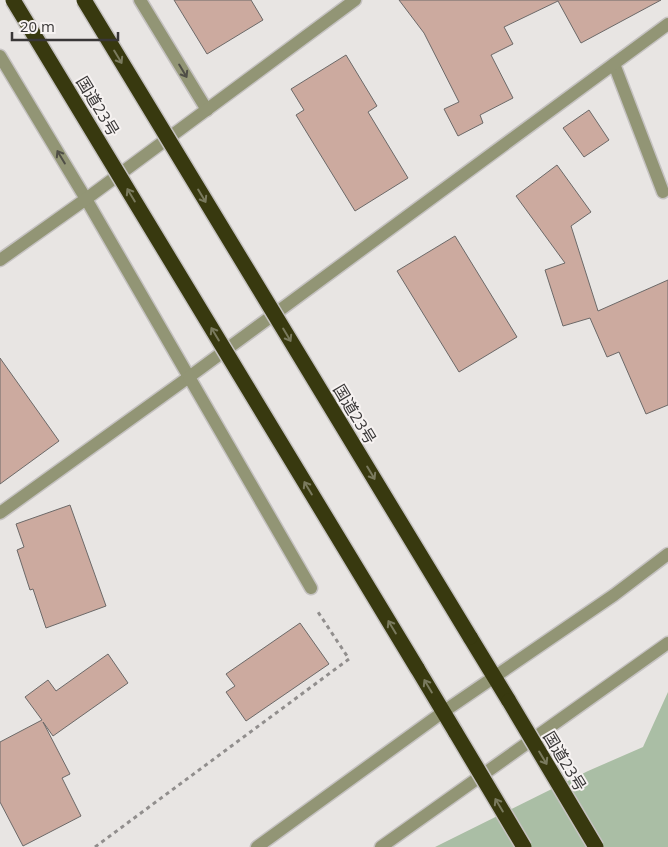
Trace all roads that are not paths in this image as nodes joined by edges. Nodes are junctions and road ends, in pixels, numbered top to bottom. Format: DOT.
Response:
graph roads {
  1 [pos="13,0"];
  2 [pos="84,0"];
  3 [pos="140,0"];
  4 [pos="355,0"];
  5 [pos="668,24"];
  6 [pos="0,56"];
  7 [pos="614,64"];
  8 [pos="207,110"];
  9 [pos="663,192"];
  10 [pos="86,199"];
  11 [pos="0,260"];
  12 [pos="190,378"];
  13 [pos="0,513"];
  14 [pos="668,554"];
  15 [pos="311,588"];
  16 [pos="668,643"];
  17 [pos="494,678"];
  18 [pos="444,712"];
  19 [pos="257,847"];
  20 [pos="381,847"];
  21 [pos="524,847"];
  22 [pos="596,847"];
  18 -- 1 [label="highway, 国道23号, one-way, bridge"];
  2 -- 17 [label="highway, 国道23号, one-way, bridge"];
  3 -- 8 [label="street, one-way"];
  4 -- 8 [label="street"];
  5 -- 7 [label="street"];
  10 -- 6 [label="street, one-way"];
  7 -- 9 [label="street"];
  7 -- 12 [label="street"];
  8 -- 10 [label="street"];
  10 -- 11 [label="street"];
  10 -- 12 [label="street"];
  12 -- 13 [label="street"];
  12 -- 15 [label="street"];
  14 -- 17 [label="street"];
  16 -- 20 [label="street"];
  17 -- 18 [label="street"];
  17 -- 22 [label="highway, 国道23号, one-way, bridge"];
  18 -- 19 [label="street"];
  21 -- 18 [label="highway, 国道23号, one-way, bridge"];
}
